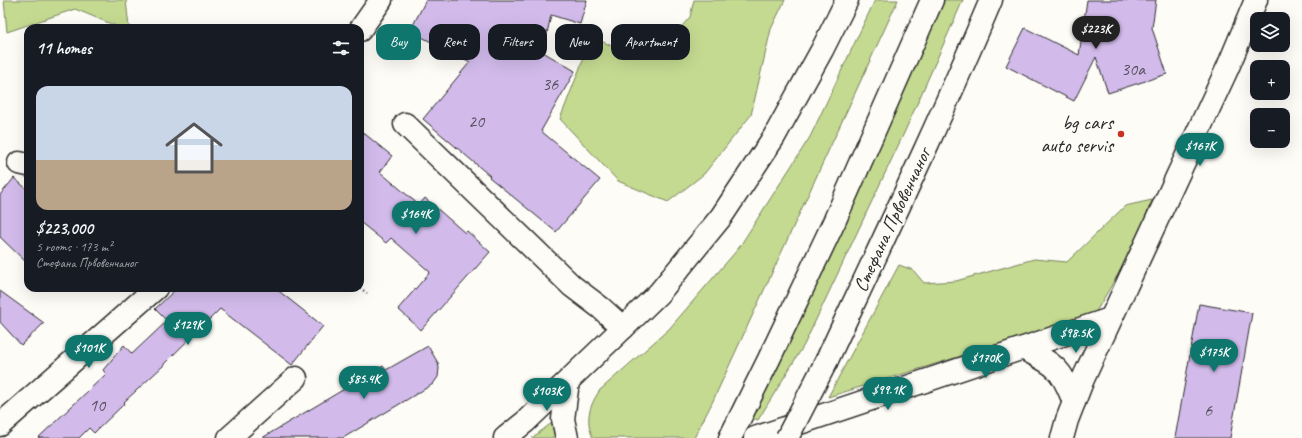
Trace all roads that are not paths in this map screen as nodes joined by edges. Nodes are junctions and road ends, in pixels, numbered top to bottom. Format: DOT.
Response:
graph roads {
  1 [pos="381,0"];
  2 [pos="847,0"];
  3 [pos="932,0"];
  4 [pos="991,0"];
  5 [pos="1256,0"];
  6 [pos="364,24"];
  7 [pos="405,124"];
  8 [pos="151,292"];
  9 [pos="1110,319"];
  10 [pos="623,328"];
  11 [pos="1024,349"];
  12 [pos="296,378"];
  13 [pos="568,382"];
  14 [pos="1074,402"];
  15 [pos="3,416"];
  16 [pos="229,438"];
  17 [pos="505,438"];
  18 [pos="567,438"];
  19 [pos="730,438"];
  20 [pos="754,438"];
  21 [pos="787,438"];
  22 [pos="1062,438"];
  1 -- 6 [label="main road"];
  2 -- 10 [label="main road"];
  3 -- 19 [label="main road"];
  4 -- 21 [label="main road, Стефана Првовенчаног, bridge"];
  5 -- 9 [label="main road"];
  7 -- 10 [label="main road"];
  8 -- 15 [label="main road"];
  9 -- 11 [label="main road"];
  9 -- 14 [label="main road"];
  10 -- 13 [label="main road"];
  11 -- 14 [label="main road"];
  11 -- 20 [label="main road"];
  12 -- 16 [label="main road"];
  13 -- 17 [label="main road"];
  13 -- 18 [label="main road"];
  14 -- 22 [label="main road"];
}
